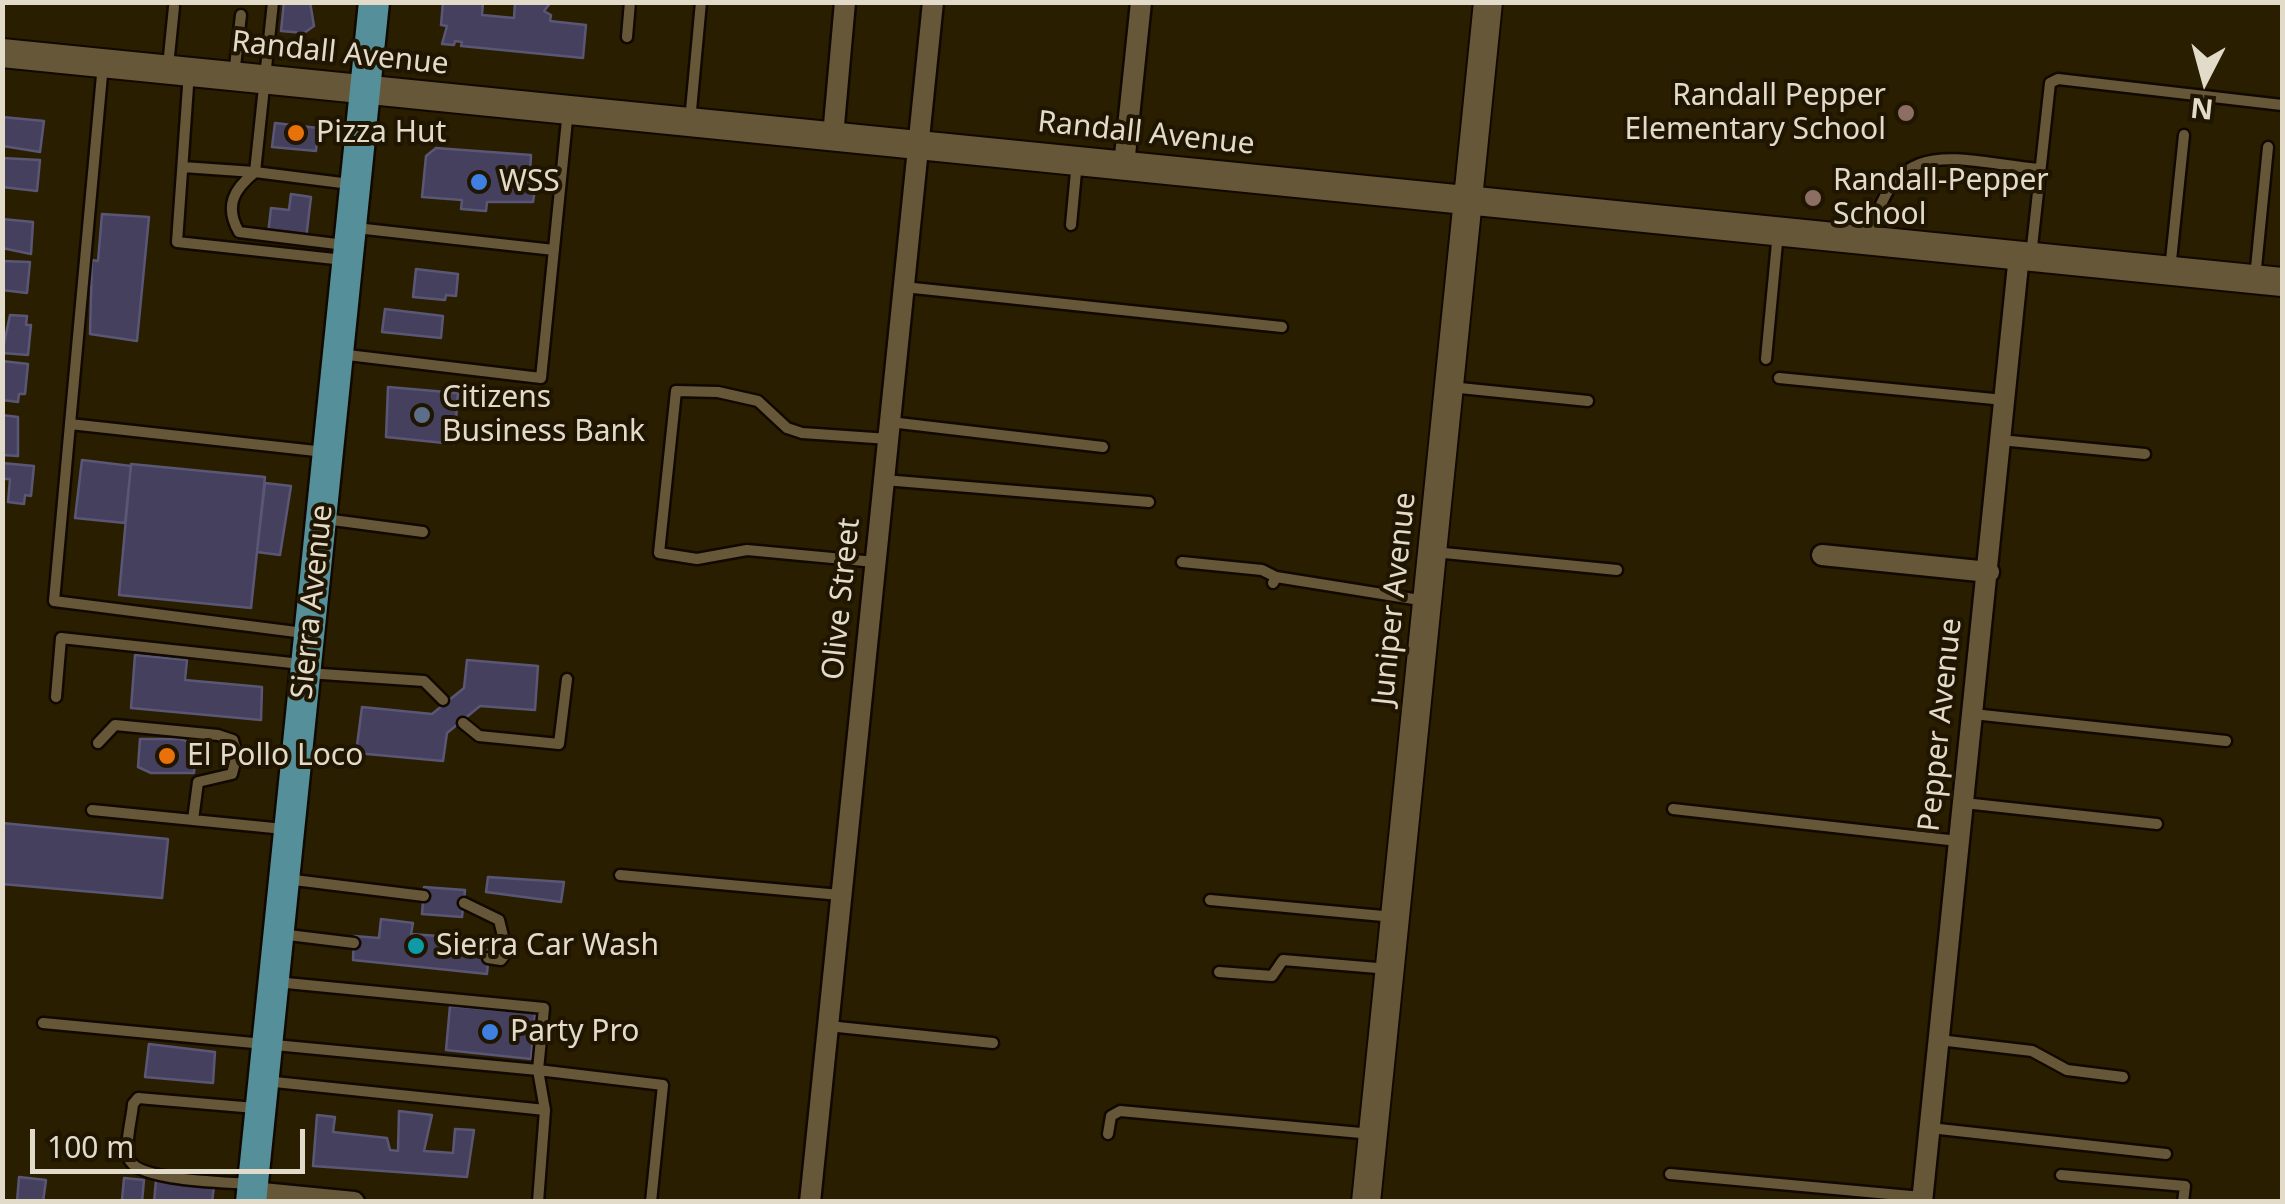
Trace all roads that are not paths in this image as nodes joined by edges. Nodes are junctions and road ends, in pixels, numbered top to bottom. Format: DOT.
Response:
graph roads {
  1 [pos="272,2"];
  2 [pos="374,2"];
  3 [pos="630,2"];
  4 [pos="701,2"];
  5 [pos="845,2"];
  6 [pos="933,2"];
  7 [pos="1140,2"];
  8 [pos="1488,2"];
  9 [pos="174,7"];
  10 [pos="241,15"];
  11 [pos="627,37"];
  12 [pos="2,52"];
  13 [pos="103,63"];
  14 [pos="179,70"];
  15 [pos="234,76"];
  16 [pos="266,79"];
  17 [pos="365,89"];
  18 [pos="2282,105"];
  19 [pos="568,110"];
  20 [pos="690,122"];
  21 [pos="2184,135"];
  22 [pos="833,136"];
  23 [pos="919,144"];
  24 [pos="2268,147"];
  25 [pos="1077,160"];
  26 [pos="1124,165"];
  27 [pos="184,167"];
  28 [pos="2040,169"];
  29 [pos="255,172"];
  30 [pos="356,184"];
  31 [pos="1468,200"];
  32 [pos="1071,225"];
  33 [pos="1778,231"];
  34 [pos="1870,240"];
  35 [pos="349,244"];
  36 [pos="554,250"];
  37 [pos="2025,256"];
  38 [pos="2170,271"];
  39 [pos="2268,281"];
  40 [pos="904,287"];
  41 [pos="1282,327"];
  42 [pos="338,354"];
  43 [pos="1766,359"];
  44 [pos="1779,378"];
  45 [pos="1450,387"];
  46 [pos="2004,400"];
  47 [pos="1588,401"];
  48 [pos="70,424"];
  49 [pos="890,431"];
  50 [pos="2000,440"];
  51 [pos="1103,447"];
  52 [pos="328,452"];
  53 [pos="2145,454"];
  54 [pos="884,480"];
  55 [pos="1149,502"];
  56 [pos="322,519"];
  57 [pos="423,532"];
  58 [pos="1432,552"];
  59 [pos="1822,555"];
  60 [pos="876,562"];
  61 [pos="1182,562"];
  62 [pos="1617,570"];
  63 [pos="1989,572"];
  64 [pos="1428,601"];
  65 [pos="310,634"];
  66 [pos="306,669"];
  67 [pos="567,679"];
  68 [pos="56,697"];
  69 [pos="443,700"];
  70 [pos="1972,714"];
  71 [pos="463,722"];
  72 [pos="2226,741"];
  73 [pos="98,743"];
  74 [pos="1963,803"];
  75 [pos="1673,809"];
  76 [pos="92,810"];
  77 [pos="193,820"];
  78 [pos="2157,824"];
  79 [pos="290,830"];
  80 [pos="1959,842"];
  81 [pos="620,875"];
  82 [pos="284,879"];
  83 [pos="842,895"];
  84 [pos="424,896"];
  85 [pos="1210,900"];
  86 [pos="464,903"];
  87 [pos="1395,918"];
  88 [pos="279,934"];
  89 [pos="354,944"];
  90 [pos="488,958"];
  91 [pos="1390,969"];
  92 [pos="1219,972"];
  93 [pos="274,982"];
  94 [pos="42,1023"];
  95 [pos="828,1026"];
  96 [pos="1938,1040"];
  97 [pos="993,1043"];
  98 [pos="268,1044"];
  99 [pos="538,1070"];
  100 [pos="2124,1077"];
  101 [pos="262,1095"];
  102 [pos="545,1110"];
  103 [pos="1930,1128"];
  104 [pos="1108,1134"];
  105 [pos="1373,1134"];
  106 [pos="2166,1154"];
  107 [pos="1670,1174"];
  108 [pos="2061,1175"];
  109 [pos="252,1193"];
  110 [pos="1922,1200"];
  111 [pos="354,1202"];
  112 [pos="538,1202"];
  113 [pos="652,1202"];
  114 [pos="810,1202"];
  115 [pos="1366,1202"];
  116 [pos="2184,1202"];
  1 -- 16 [label="lane"];
  2 -- 17 [label="main road, Sierra Avenue"];
  3 -- 11 [label="lane"];
  4 -- 20 [label="lane"];
  5 -- 22 [label="street"];
  6 -- 23 [label="street, Olive Street"];
  7 -- 26 [label="street"];
  8 -- 31 [label="street, Juniper Avenue"];
  9 -- 14 [label="lane"];
  10 -- 15 [label="lane"];
  12 -- 13 [label="street, Randall Avenue"];
  13 -- 14 [label="street, Randall Avenue"];
  13 -- 48 [label="lane"];
  14 -- 15 [label="street, Randall Avenue"];
  14 -- 27 [label="lane"];
  15 -- 16 [label="street, Randall Avenue"];
  16 -- 17 [label="street, Randall Avenue"];
  16 -- 29 [label="lane"];
  17 -- 19 [label="street, Randall Avenue"];
  17 -- 30 [label="main road, Sierra Avenue"];
  18 -- 28 [label="lane"];
  19 -- 20 [label="street, Randall Avenue"];
  19 -- 36 [label="lane"];
  20 -- 22 [label="street, Randall Avenue"];
  21 -- 38 [label="lane"];
  22 -- 23 [label="street, Randall Avenue"];
  23 -- 25 [label="street, Randall Avenue"];
  23 -- 40 [label="street, Olive Street"];
  24 -- 39 [label="lane"];
  25 -- 26 [label="street, Randall Avenue"];
  25 -- 32 [label="lane"];
  26 -- 31 [label="street, Randall Avenue"];
  27 -- 29 [label="lane"];
  27 -- 35 [label="lane"];
  28 -- 34 [label="lane"];
  28 -- 37 [label="lane"];
  29 -- 30 [label="lane"];
  29 -- 35 [label="lane"];
  30 -- 35 [label="main road, Sierra Avenue"];
  31 -- 33 [label="street, Randall Avenue"];
  31 -- 45 [label="street, Juniper Avenue"];
  33 -- 34 [label="street, Randall Avenue"];
  33 -- 43 [label="lane"];
  34 -- 37 [label="street, Randall Avenue"];
  35 -- 36 [label="lane"];
  35 -- 42 [label="main road, Sierra Avenue"];
  36 -- 42 [label="lane"];
  37 -- 38 [label="street, Randall Avenue"];
  37 -- 46 [label="street, Pepper Avenue"];
  38 -- 39 [label="street, Randall Avenue"];
  40 -- 41 [label="lane"];
  40 -- 49 [label="street, Olive Street"];
  42 -- 52 [label="main road, Sierra Avenue"];
  44 -- 46 [label="lane"];
  45 -- 47 [label="lane"];
  45 -- 58 [label="street, Juniper Avenue"];
  46 -- 50 [label="street, Pepper Avenue"];
  48 -- 52 [label="lane"];
  48 -- 65 [label="lane"];
  49 -- 51 [label="lane"];
  49 -- 54 [label="street, Olive Street"];
  49 -- 60 [label="lane"];
  50 -- 53 [label="lane"];
  50 -- 63 [label="street, Pepper Avenue"];
  52 -- 56 [label="main road, Sierra Avenue"];
  54 -- 55 [label="lane"];
  54 -- 60 [label="street, Olive Street"];
  56 -- 57 [label="lane"];
  56 -- 65 [label="main road, Sierra Avenue"];
  58 -- 62 [label="lane"];
  58 -- 64 [label="street, Juniper Avenue"];
  59 -- 63 [label="street"];
  60 -- 83 [label="street, Olive Street"];
  61 -- 64 [label="lane"];
  63 -- 70 [label="street, Pepper Avenue"];
  64 -- 87 [label="street, Juniper Avenue"];
  65 -- 66 [label="main road, Sierra Avenue"];
  66 -- 68 [label="lane"];
  66 -- 69 [label="lane"];
  66 -- 79 [label="main road, Sierra Avenue"];
  67 -- 71 [label="lane"];
  70 -- 72 [label="lane"];
  70 -- 74 [label="street, Pepper Avenue"];
  73 -- 77 [label="lane"];
  74 -- 78 [label="lane"];
  74 -- 80 [label="street, Pepper Avenue"];
  75 -- 80 [label="lane"];
  76 -- 77 [label="lane"];
  77 -- 79 [label="lane"];
  79 -- 82 [label="main road, Sierra Avenue"];
  80 -- 96 [label="street, Pepper Avenue"];
  81 -- 83 [label="lane"];
  82 -- 84 [label="lane"];
  82 -- 88 [label="main road, Sierra Avenue"];
  83 -- 95 [label="street, Olive Street"];
  85 -- 87 [label="lane"];
  86 -- 90 [label="lane"];
  87 -- 91 [label="street, Juniper Avenue"];
  88 -- 89 [label="lane"];
  88 -- 93 [label="main road, Sierra Avenue"];
  91 -- 92 [label="lane"];
  91 -- 105 [label="street, Juniper Avenue"];
  93 -- 98 [label="main road, Sierra Avenue"];
  93 -- 99 [label="lane"];
  94 -- 98 [label="lane"];
  95 -- 97 [label="lane"];
  95 -- 114 [label="street, Olive Street"];
  96 -- 100 [label="lane"];
  96 -- 103 [label="street, Pepper Avenue"];
  98 -- 99 [label="lane"];
  98 -- 101 [label="main road, Sierra Avenue"];
  99 -- 102 [label="lane"];
  99 -- 113 [label="lane"];
  101 -- 102 [label="lane"];
  101 -- 109 [label="main road, Sierra Avenue"];
  101 -- 109 [label="lane"];
  102 -- 112 [label="lane"];
  103 -- 106 [label="lane"];
  103 -- 110 [label="street, Pepper Avenue"];
  104 -- 105 [label="lane"];
  105 -- 115 [label="street, Juniper Avenue"];
  107 -- 110 [label="lane"];
  108 -- 116 [label="lane"];
  109 -- 111 [label="street"];
}
